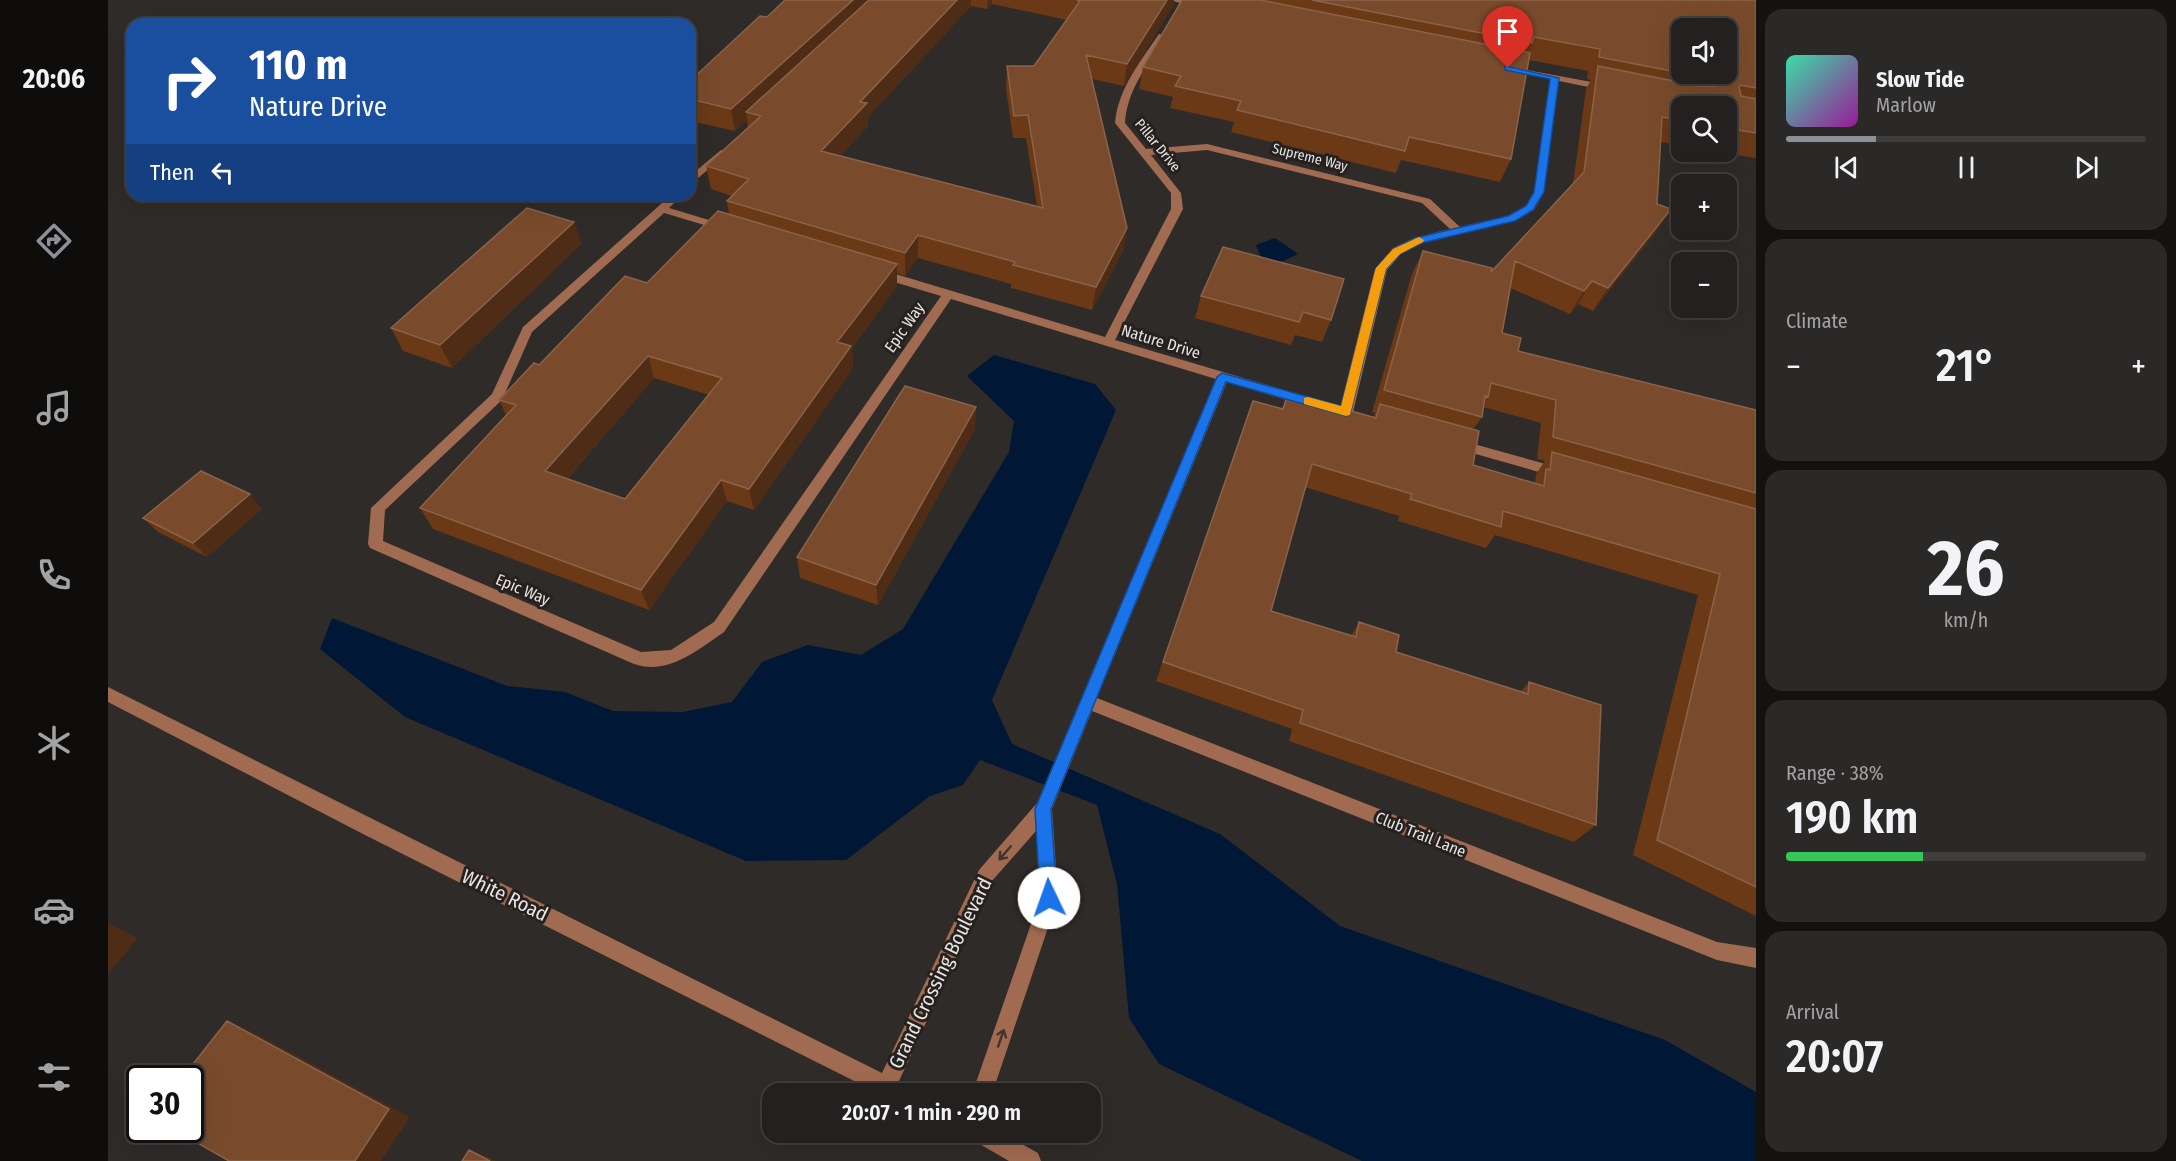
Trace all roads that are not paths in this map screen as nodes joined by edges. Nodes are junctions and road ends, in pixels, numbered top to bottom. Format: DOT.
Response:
graph roads {
  1 [pos="1177,1"];
  2 [pos="1205,7"];
  3 [pos="1176,11"];
  4 [pos="1165,30"];
  5 [pos="1497,66"];
  6 [pos="1555,78"];
  7 [pos="1620,91"];
  8 [pos="733,143"];
  9 [pos="1143,152"];
  10 [pos="696,177"];
  11 [pos="670,201"];
  12 [pos="662,208"];
  13 [pos="1458,231"];
  14 [pos="742,233"];
  15 [pos="868,270"];
  16 [pos="948,295"];
  17 [pos="1108,342"];
  18 [pos="1222,377"];
  19 [pos="1448,441"];
  20 [pos="1574,477"];
  21 [pos="108,694"];
  22 [pos="1088,702"];
  23 [pos="1043,809"];
  24 [pos="1756,958"];
  25 [pos="883,1083"];
  26 [pos="898,1083"];
  27 [pos="986,1083"];
  28 [pos="998,1143"];
  29 [pos="1030,1161"];
  1 -- 2 [label="street"];
  1 -- 3 [label="street"];
  4 -- 9 [label="street, Pillar Drive"];
  5 -- 6 [label="street"];
  6 -- 7 [label="street"];
  6 -- 13 [label="street"];
  8 -- 10 [label="street"];
  9 -- 13 [label="street, Supreme Way"];
  9 -- 17 [label="street, Pillar Drive"];
  11 -- 12 [label="street, Epic Way"];
  12 -- 14 [label="street"];
  12 -- 16 [label="street, Epic Way"];
  13 -- 18 [label="street, Nature Drive"];
  15 -- 16 [label="street, Nature Drive"];
  16 -- 17 [label="street, Nature Drive"];
  17 -- 18 [label="street, Nature Drive"];
  18 -- 22 [label="street, Grand Crossing Boulevard"];
  19 -- 20 [label="street"];
  21 -- 25 [label="street, White Road"];
  22 -- 23 [label="street, Grand Crossing Boulevard"];
  22 -- 24 [label="street, Club Trail Lane"];
  23 -- 26 [label="street, Grand Crossing Boulevard, one-way"];
  27 -- 23 [label="street, Grand Crossing Boulevard, one-way"];
  28 -- 29 [label="street"];
}
